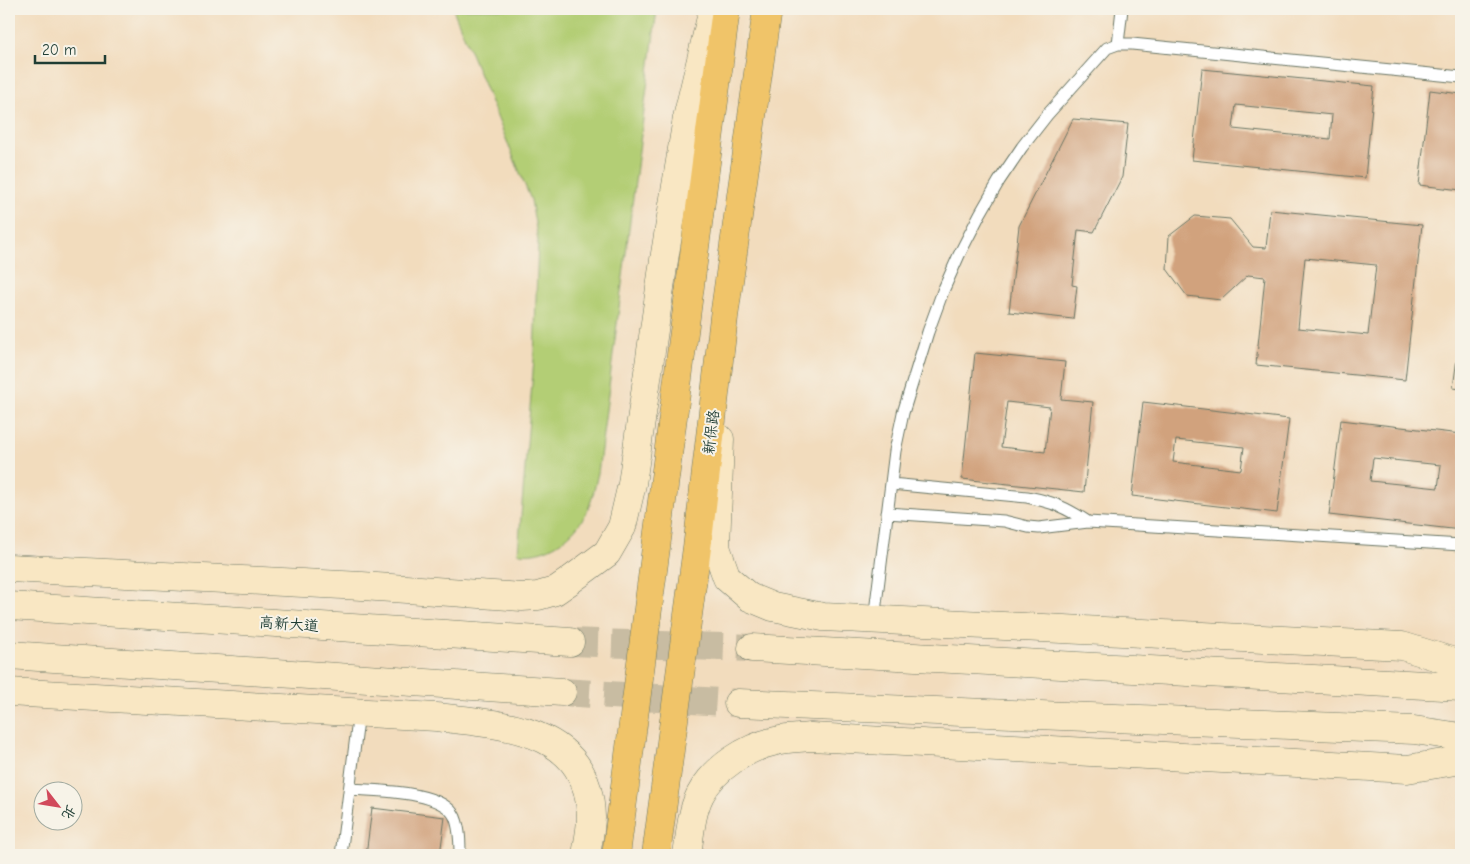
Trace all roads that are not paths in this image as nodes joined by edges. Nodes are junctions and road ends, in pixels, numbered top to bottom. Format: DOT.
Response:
graph roads {
  1 [pos="713,9"];
  2 [pos="726,9"];
  3 [pos="766,9"];
  4 [pos="1122,9"];
  5 [pos="1118,44"];
  6 [pos="1461,77"];
  7 [pos="724,317"];
  8 [pos="891,484"];
  9 [pos="888,513"];
  10 [pos="1088,522"];
  11 [pos="1461,545"];
  12 [pos="9,568"];
  13 [pos="9,606"];
  14 [pos="874,620"];
  15 [pos="570,642"];
  16 [pos="752,648"];
  17 [pos="9,655"];
  18 [pos="1461,664"];
  19 [pos="1461,687"];
  20 [pos="9,692"];
  21 [pos="562,692"];
  22 [pos="738,704"];
  23 [pos="360,712"];
  24 [pos="1461,737"];
  25 [pos="1461,760"];
  26 [pos="350,789"];
  27 [pos="342,855"];
  28 [pos="460,855"];
  29 [pos="586,855"];
  30 [pos="616,855"];
  31 [pos="656,855"];
  32 [pos="687,855"];
  1 -- 12 [label="main road"];
  2 -- 30 [label="main road"];
  3 -- 7 [label="main road, 新保路"];
  4 -- 5 [label="lane"];
  5 -- 6 [label="lane"];
  5 -- 8 [label="lane"];
  7 -- 14 [label="main road"];
  7 -- 31 [label="main road, 新保路"];
  8 -- 9 [label="lane"];
  8 -- 10 [label="lane"];
  9 -- 10 [label="lane"];
  9 -- 14 [label="lane"];
  10 -- 11 [label="lane"];
  13 -- 15 [label="main road, 高新大道"];
  14 -- 18 [label="main road"];
  16 -- 19 [label="main road"];
  17 -- 21 [label="main road"];
  20 -- 23 [label="main road"];
  22 -- 24 [label="main road"];
  23 -- 26 [label="lane"];
  23 -- 29 [label="main road"];
  25 -- 32 [label="main road"];
  26 -- 27 [label="lane"];
  26 -- 28 [label="lane"];
}
